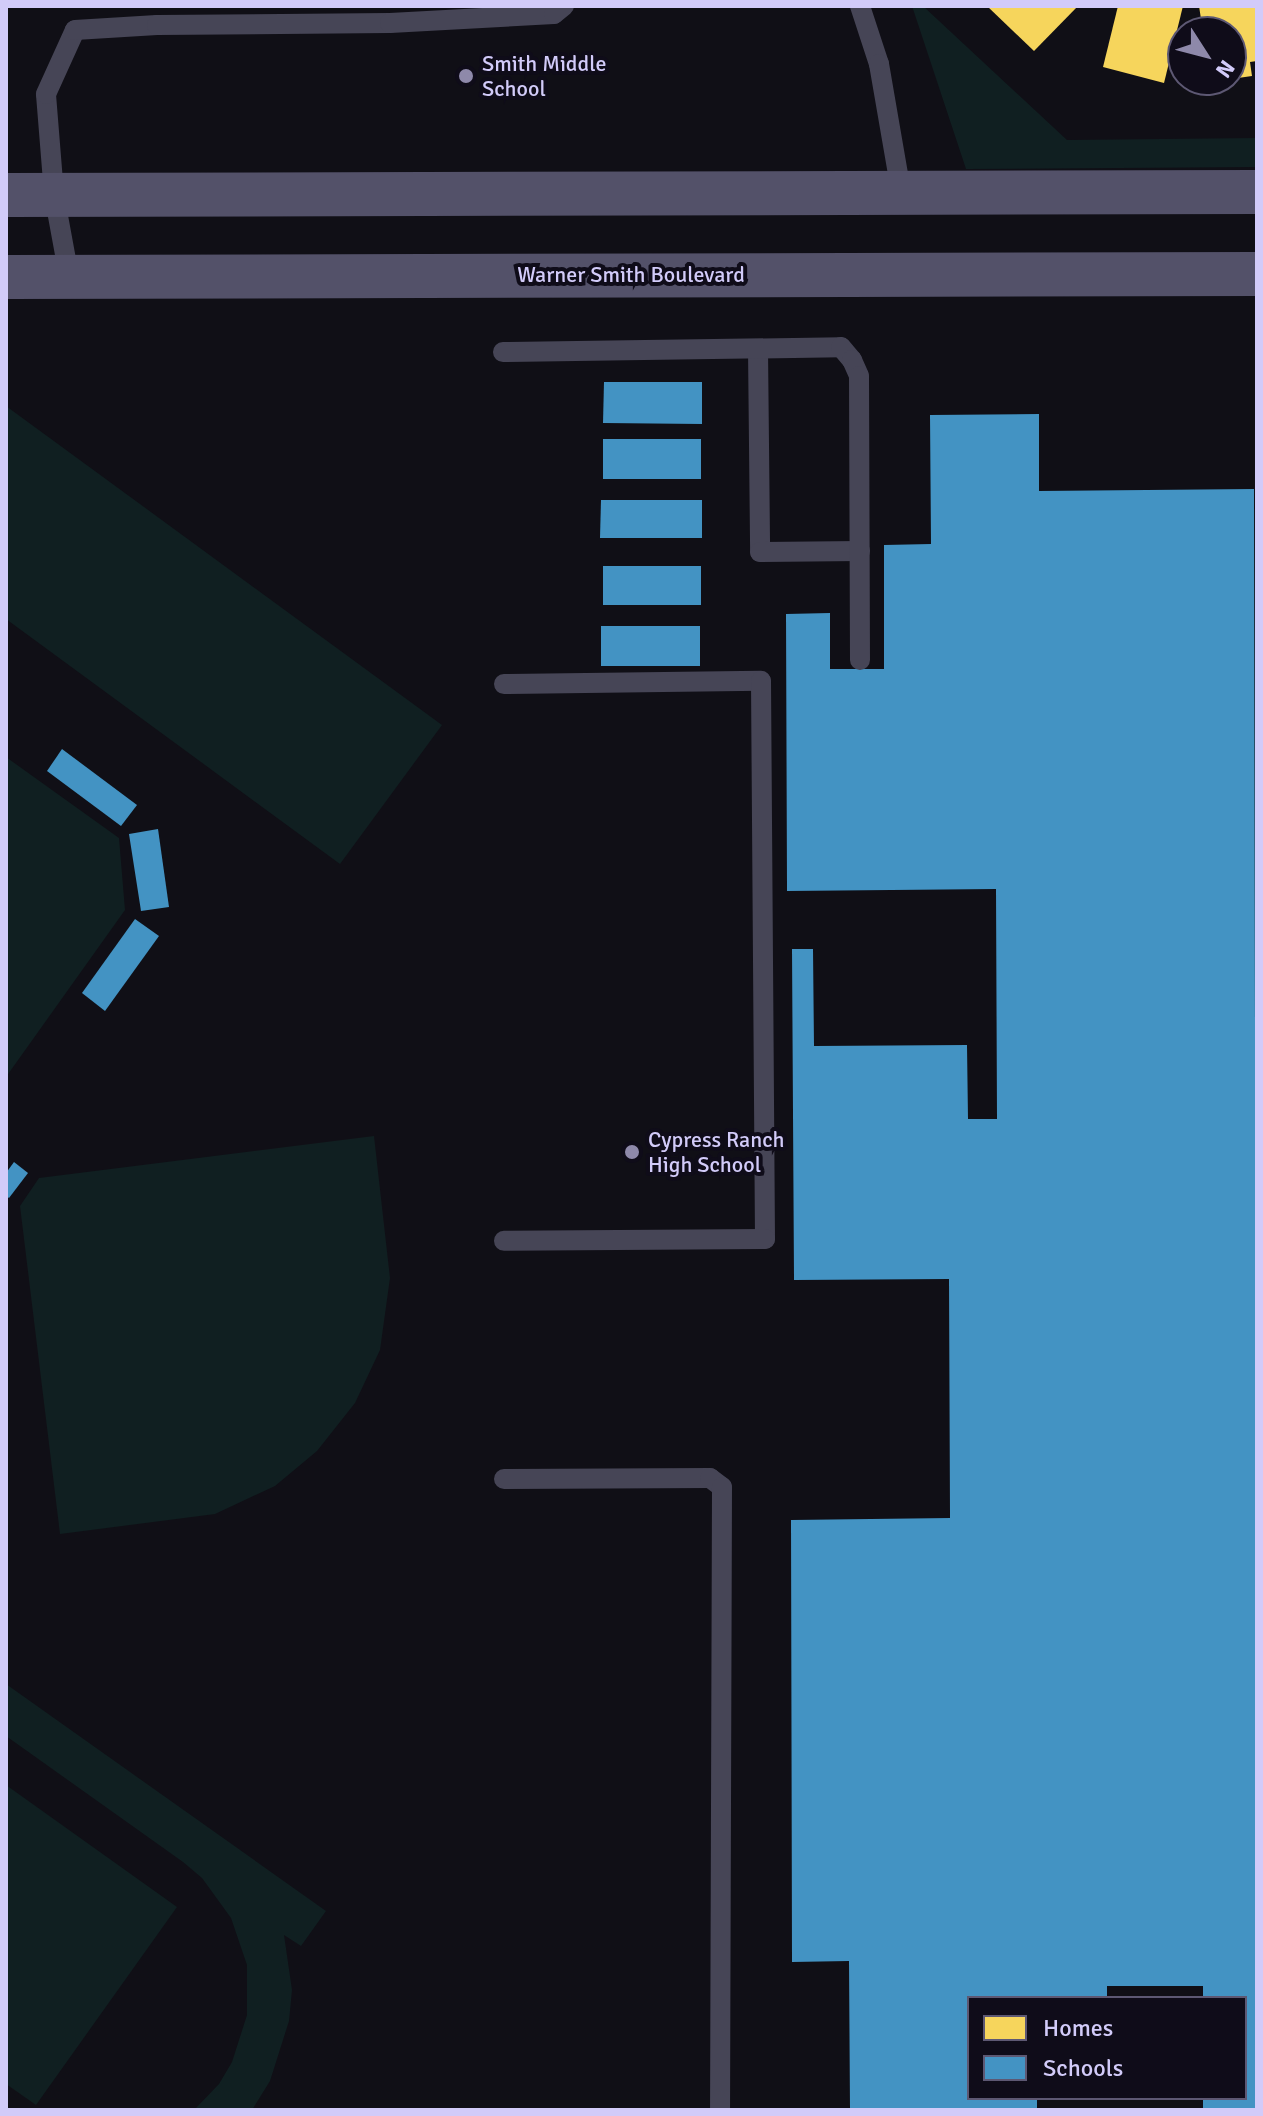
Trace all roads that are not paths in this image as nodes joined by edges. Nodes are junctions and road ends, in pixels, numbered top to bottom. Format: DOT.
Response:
graph roads {
  1 [pos="564,6"];
  2 [pos="860,6"];
  3 [pos="901,192"];
  4 [pos="1257,192"];
  5 [pos="54,194"];
  6 [pos="6,195"];
  7 [pos="1257,274"];
  8 [pos="69,276"];
  9 [pos="6,277"];
  10 [pos="758,349"];
  11 [pos="503,352"];
  12 [pos="860,551"];
  13 [pos="860,660"];
  14 [pos="504,684"];
  15 [pos="504,1241"];
  16 [pos="504,1479"];
  17 [pos="720,2110"];
  1 -- 5 [label="lane"];
  2 -- 3 [label="lane"];
  3 -- 4 [label="street"];
  3 -- 5 [label="street"];
  5 -- 6 [label="street"];
  5 -- 8 [label="lane"];
  7 -- 8 [label="street, Warner Smith Boulevard"];
  8 -- 9 [label="street, Warner Smith Boulevard"];
  10 -- 11 [label="lane"];
  10 -- 12 [label="lane"];
  10 -- 12 [label="lane"];
  12 -- 13 [label="lane"];
  14 -- 15 [label="lane"];
  16 -- 17 [label="lane"];
}
